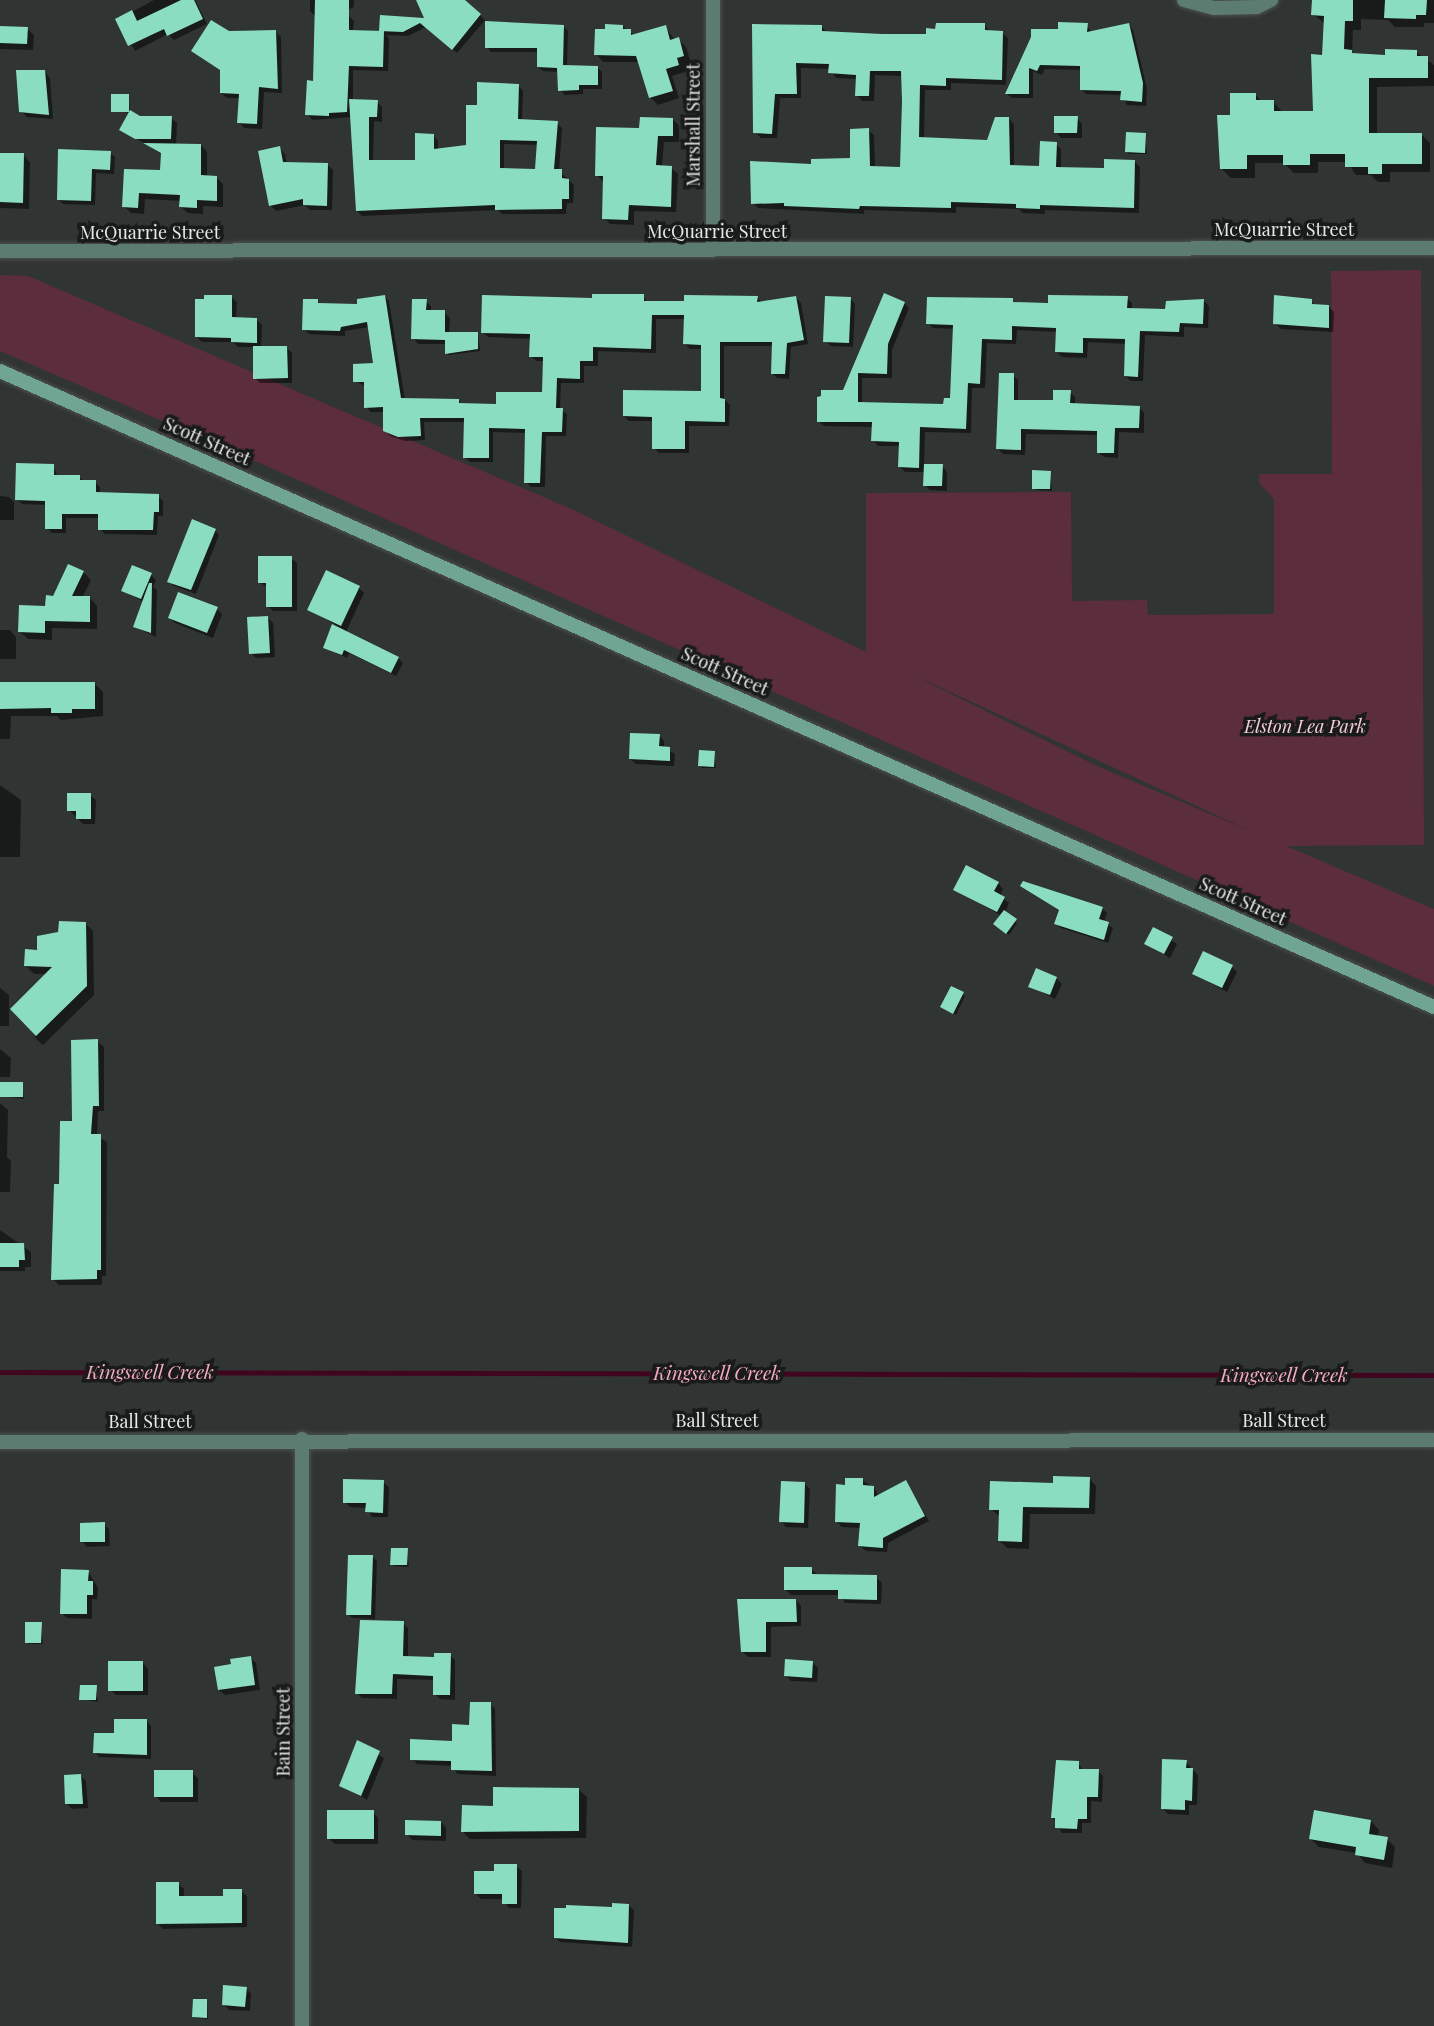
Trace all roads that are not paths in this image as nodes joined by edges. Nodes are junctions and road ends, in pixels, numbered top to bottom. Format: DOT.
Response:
graph roads {
  1 [pos="713,0"];
  2 [pos="1184,0"];
  3 [pos="1271,0"];
  4 [pos="1434,248"];
  5 [pos="713,250"];
  6 [pos="0,251"];
  7 [pos="0,371"];
  8 [pos="1434,1007"];
  9 [pos="302,1439"];
  10 [pos="1434,1440"];
  11 [pos="0,1441"];
  12 [pos="302,2026"];
  1 -- 5 [label="street, Marshall Street"];
  2 -- 3 [label="street"];
  4 -- 5 [label="street, McQuarrie Street"];
  5 -- 6 [label="street, McQuarrie Street"];
  7 -- 8 [label="main road, Scott Street"];
  9 -- 10 [label="street, Ball Street"];
  9 -- 11 [label="street, Ball Street"];
  9 -- 12 [label="street, Bain Street"];
}
